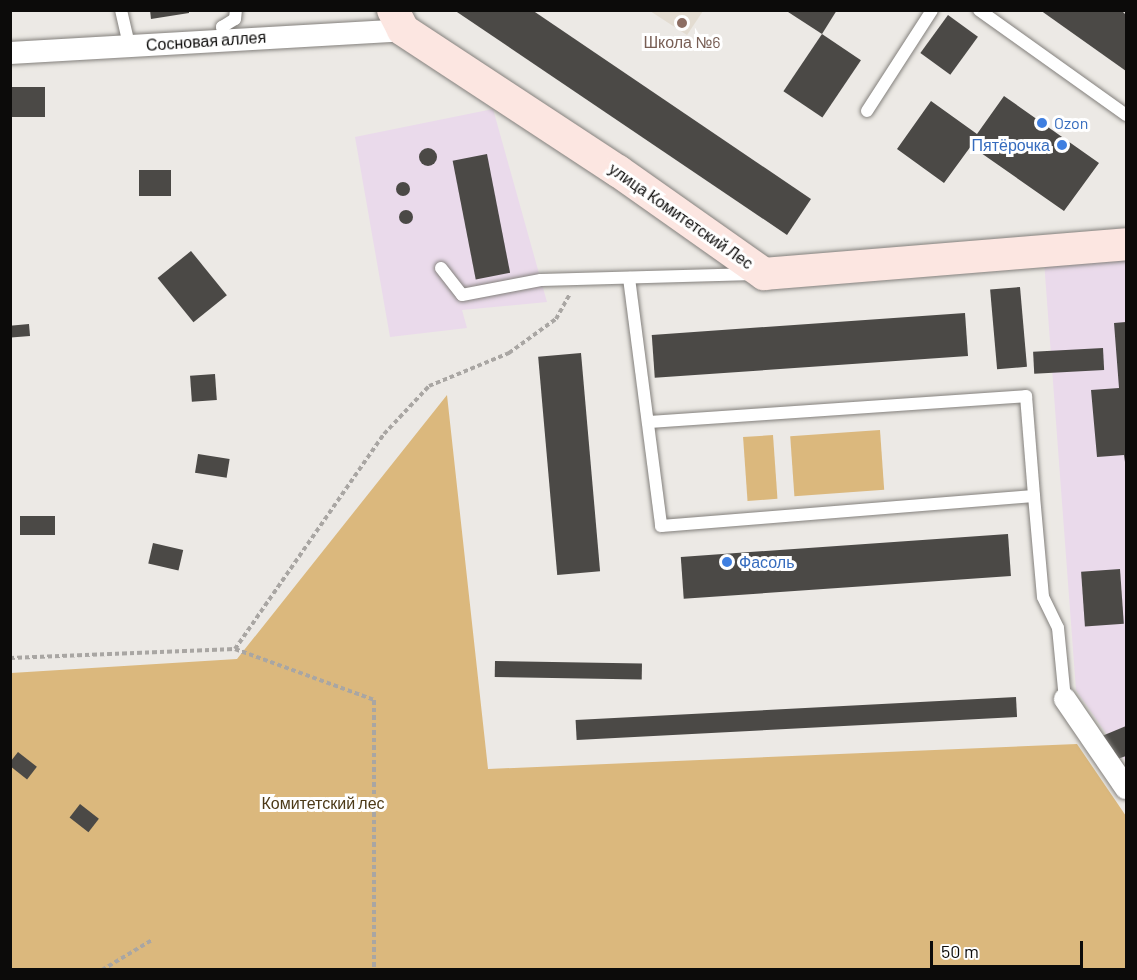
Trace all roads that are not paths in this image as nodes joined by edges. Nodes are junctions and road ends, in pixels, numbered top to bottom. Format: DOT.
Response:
graph roads {
  1 [pos="121,10"];
  2 [pos="236,10"];
  3 [pos="932,10"];
  4 [pos="979,10"];
  5 [pos="398,20"];
  6 [pos="226,39"];
  7 [pos="129,45"];
  8 [pos="10,53"];
  9 [pos="867,111"];
  10 [pos="1126,115"];
  11 [pos="1126,244"];
  12 [pos="441,268"];
  13 [pos="764,274"];
  14 [pos="629,278"];
  15 [pos="648,422"];
  16 [pos="1034,496"];
  17 [pos="1065,699"];
  18 [pos="1126,788"];
  1 -- 7 [label="lane"];
  2 -- 6 [label="lane"];
  3 -- 9 [label="lane"];
  4 -- 10 [label="lane"];
  5 -- 6 [label="street, Сосновая аллея"];
  5 -- 13 [label="street, улица Комитетский Лес"];
  6 -- 7 [label="street, Сосновая аллея"];
  7 -- 8 [label="street, Сосновая аллея"];
  11 -- 13 [label="street, улица Комитетский Лес"];
  12 -- 14 [label="lane"];
  13 -- 14 [label="lane"];
  14 -- 15 [label="lane"];
  15 -- 16 [label="lane"];
  15 -- 16 [label="lane"];
  16 -- 17 [label="lane"];
  17 -- 18 [label="street"];
}
